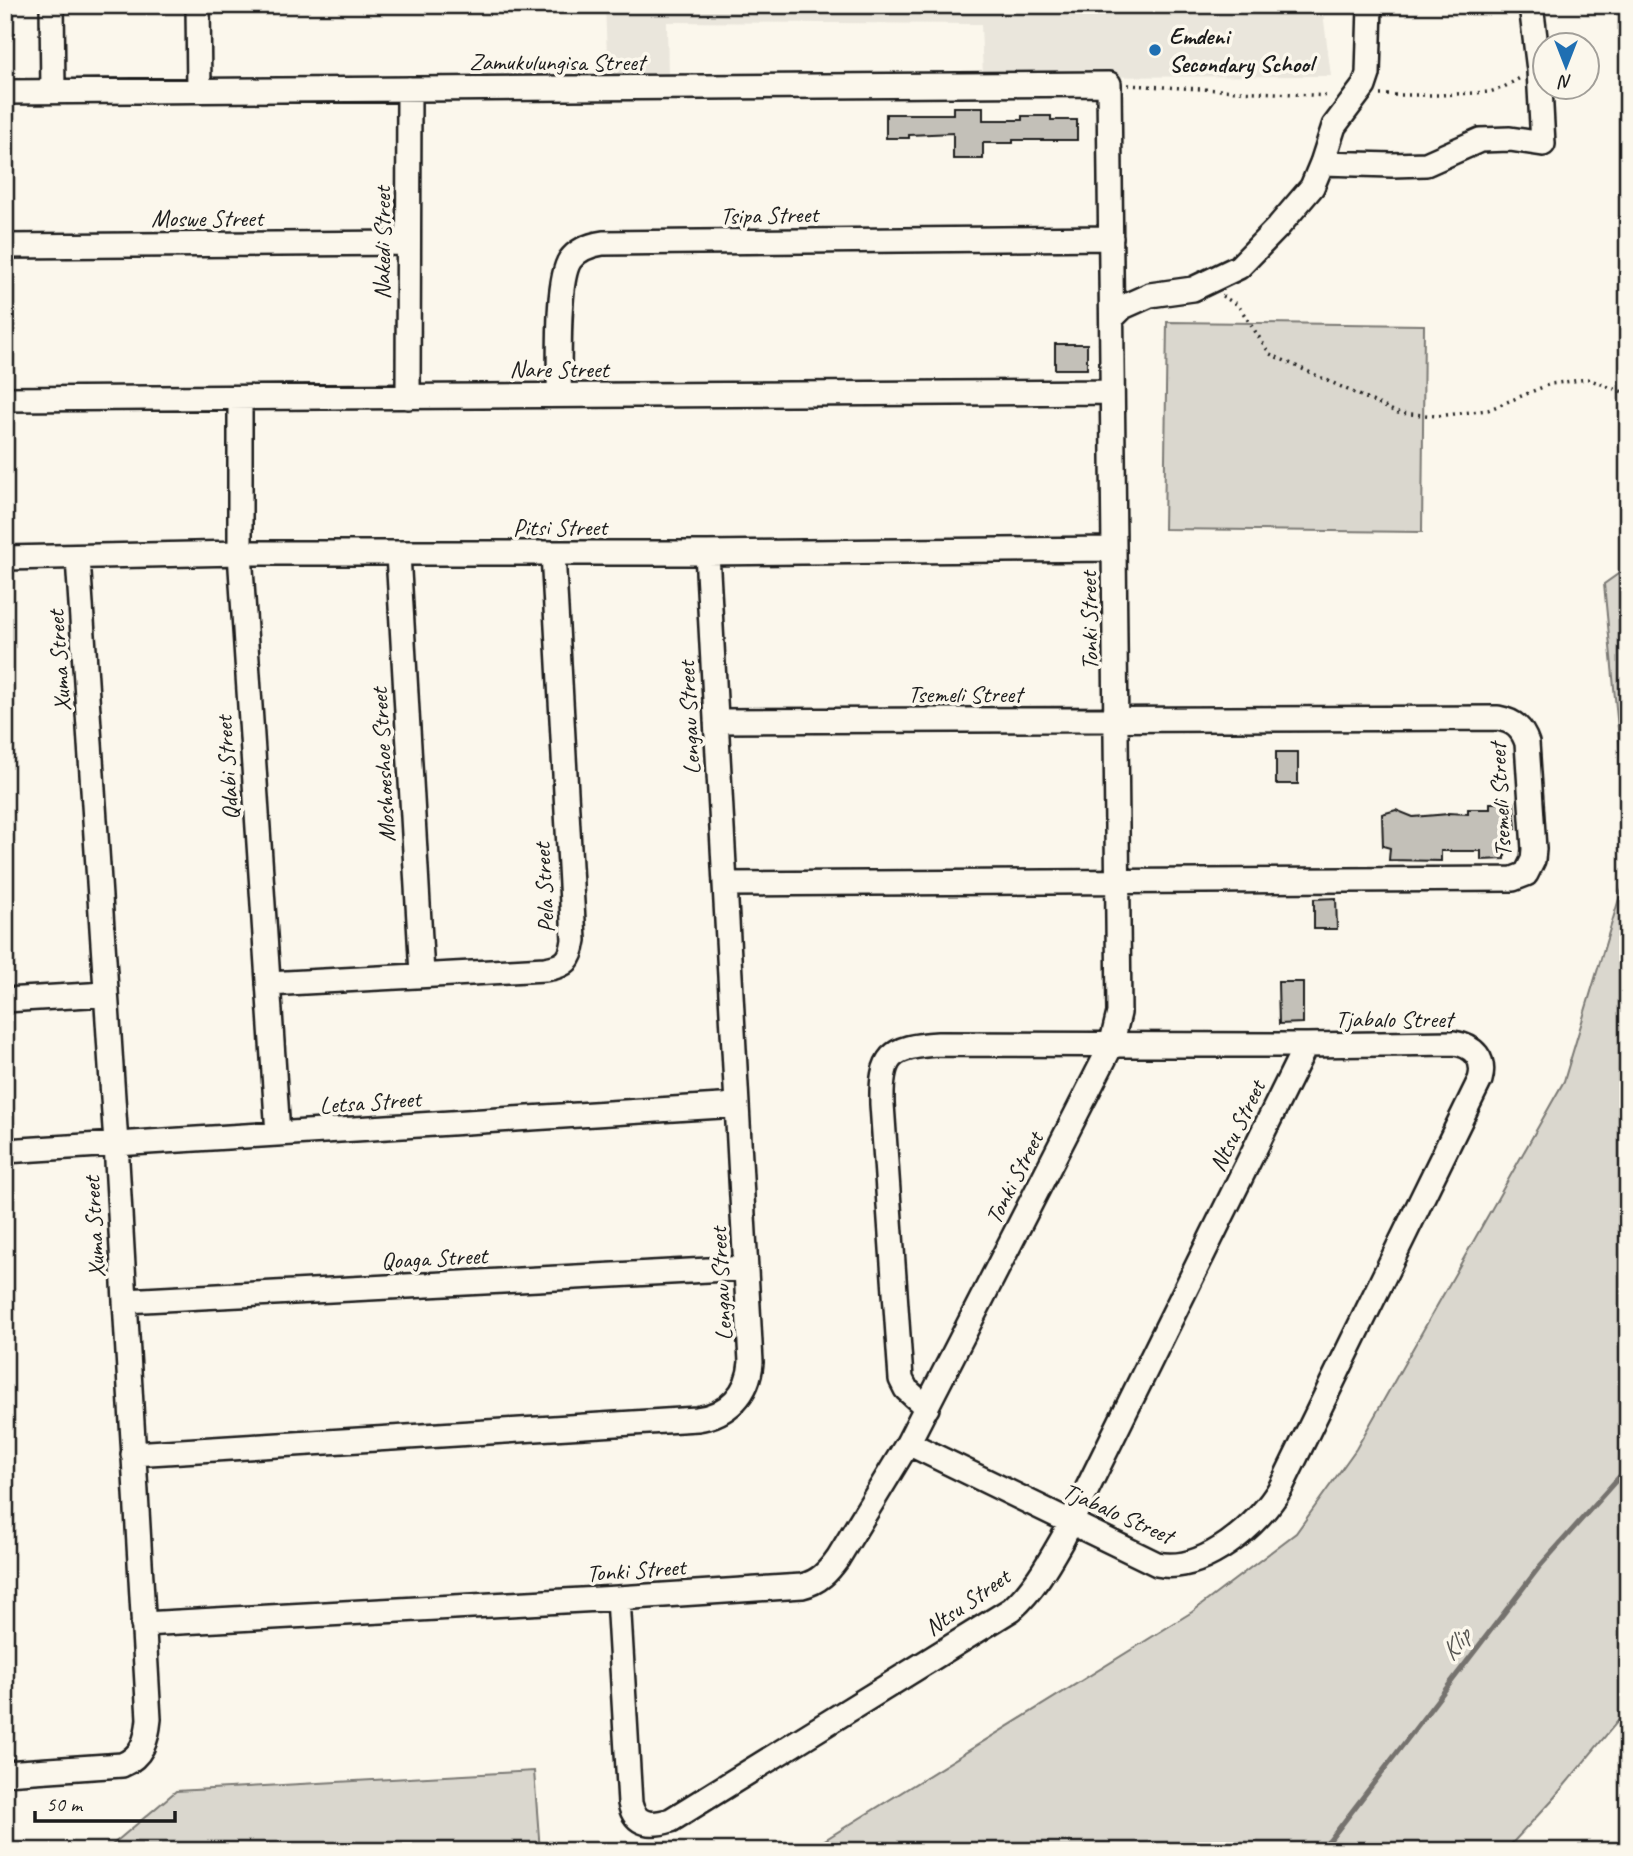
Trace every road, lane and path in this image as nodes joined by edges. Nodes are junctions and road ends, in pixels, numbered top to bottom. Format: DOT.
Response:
graph roads {
  1 [pos="52,5"];
  2 [pos="198,5"];
  3 [pos="1370,5"];
  4 [pos="1531,5"];
  5 [pos="1534,32"];
  6 [pos="1532,73"];
  7 [pos="1109,84"];
  8 [pos="409,89"];
  9 [pos="199,90"];
  10 [pos="53,91"];
  11 [pos="5,92"];
  12 [pos="1355,95"];
  13 [pos="1541,102"];
  14 [pos="1322,163"];
  15 [pos="1111,238"];
  16 [pos="408,243"];
  17 [pos="5,246"];
  18 [pos="1204,284"];
  19 [pos="1112,318"];
  20 [pos="1112,392"];
  21 [pos="1628,394"];
  22 [pos="559,396"];
  23 [pos="408,397"];
  24 [pos="240,398"];
  25 [pos="5,399"];
  26 [pos="1114,549"];
  27 [pos="240,553"];
  28 [pos="553,553"];
  29 [pos="707,553"];
  30 [pos="398,554"];
  31 [pos="5,558"];
  32 [pos="78,558"];
  33 [pos="1116,720"];
  34 [pos="716,722"];
  35 [pos="1118,881"];
  36 [pos="725,884"];
  37 [pos="422,974"];
  38 [pos="268,984"];
  39 [pos="106,994"];
  40 [pos="5,1000"];
  41 [pos="1306,1045"];
  42 [pos="1111,1046"];
  43 [pos="737,1105"];
  44 [pos="278,1134"];
  45 [pos="116,1144"];
  46 [pos="5,1151"];
  47 [pos="746,1268"];
  48 [pos="125,1301"];
  49 [pos="927,1408"];
  50 [pos="908,1443"];
  51 [pos="133,1454"];
  52 [pos="1070,1523"];
  53 [pos="618,1598"];
  54 [pos="144,1624"];
  55 [pos="5,1773"];
  1 -- 10 [label="street"];
  2 -- 9 [label="street"];
  3 -- 12 [label="street"];
  4 -- 5 [label="street"];
  6 -- 12 [label="path"];
  7 -- 8 [label="street, Zamukulungisa Street"];
  7 -- 12 [label="path"];
  7 -- 15 [label="street, Tonki Street"];
  8 -- 9 [label="street, Zamukulungisa Street"];
  8 -- 16 [label="street, Nakedi Street"];
  9 -- 10 [label="street, Zamukulungisa Street"];
  10 -- 11 [label="street, Zamukulungisa Street"];
  12 -- 14 [label="street"];
  13 -- 14 [label="street"];
  14 -- 18 [label="street"];
  15 -- 19 [label="street, Tonki Street"];
  15 -- 22 [label="street, Tsipa Street"];
  16 -- 17 [label="street, Moswe Street"];
  16 -- 23 [label="street, Nakedi Street"];
  18 -- 19 [label="street"];
  18 -- 21 [label="path"];
  19 -- 20 [label="street, Tonki Street"];
  20 -- 22 [label="street, Nare Street"];
  20 -- 26 [label="street, Tonki Street"];
  22 -- 23 [label="street, Nare Street"];
  23 -- 24 [label="street, Nare Street"];
  24 -- 25 [label="street, Nare Street"];
  24 -- 27 [label="street, Qdabi Street"];
  26 -- 29 [label="street, Pitsi Street"];
  26 -- 33 [label="street, Tonki Street"];
  27 -- 30 [label="street, Pitsi Street"];
  27 -- 32 [label="street, Pitsi Street"];
  27 -- 38 [label="street, Qdabi Street"];
  28 -- 29 [label="street, Pitsi Street"];
  28 -- 30 [label="street, Pitsi Street"];
  28 -- 37 [label="street, Pela Street"];
  29 -- 34 [label="street, Lengau Street"];
  30 -- 37 [label="street, Moshoeshoe Street"];
  31 -- 32 [label="street, Pitsi Street"];
  32 -- 39 [label="street, Xuma Street"];
  33 -- 34 [label="street, Tsemeli Street"];
  33 -- 35 [label="street, Tonki Street"];
  33 -- 35 [label="street, Tsemeli Street"];
  34 -- 36 [label="street, Lengau Street"];
  35 -- 36 [label="street, Tsemeli Street"];
  35 -- 42 [label="street, Tonki Street"];
  36 -- 43 [label="street, Lengau Street"];
  37 -- 38 [label="street, Pela Street"];
  38 -- 44 [label="street, Qdabi Street"];
  39 -- 40 [label="street"];
  39 -- 45 [label="street, Xuma Street"];
  41 -- 42 [label="street, Tjabalo Street"];
  41 -- 52 [label="street, Ntsu Street"];
  41 -- 52 [label="street, Tjabalo Street"];
  42 -- 49 [label="street, Tonki Street"];
  42 -- 49 [label="street, Tjabalo Street"];
  43 -- 44 [label="street, Letsa Street"];
  43 -- 47 [label="street, Lengau Street"];
  44 -- 45 [label="street, Letsa Street"];
  45 -- 46 [label="street, Letsa Street"];
  45 -- 48 [label="street, Xuma Street"];
  47 -- 48 [label="street, Qoaga Street"];
  47 -- 51 [label="street, Lengau Street"];
  48 -- 51 [label="street, Xuma Street"];
  49 -- 50 [label="street, Tonki Street"];
  50 -- 52 [label="street, Tjabalo Street"];
  50 -- 53 [label="street, Tonki Street"];
  51 -- 54 [label="street, Xuma Street"];
  52 -- 53 [label="street, Ntsu Street"];
  53 -- 54 [label="street, Tonki Street"];
  54 -- 55 [label="street, Xuma Street"];
}
